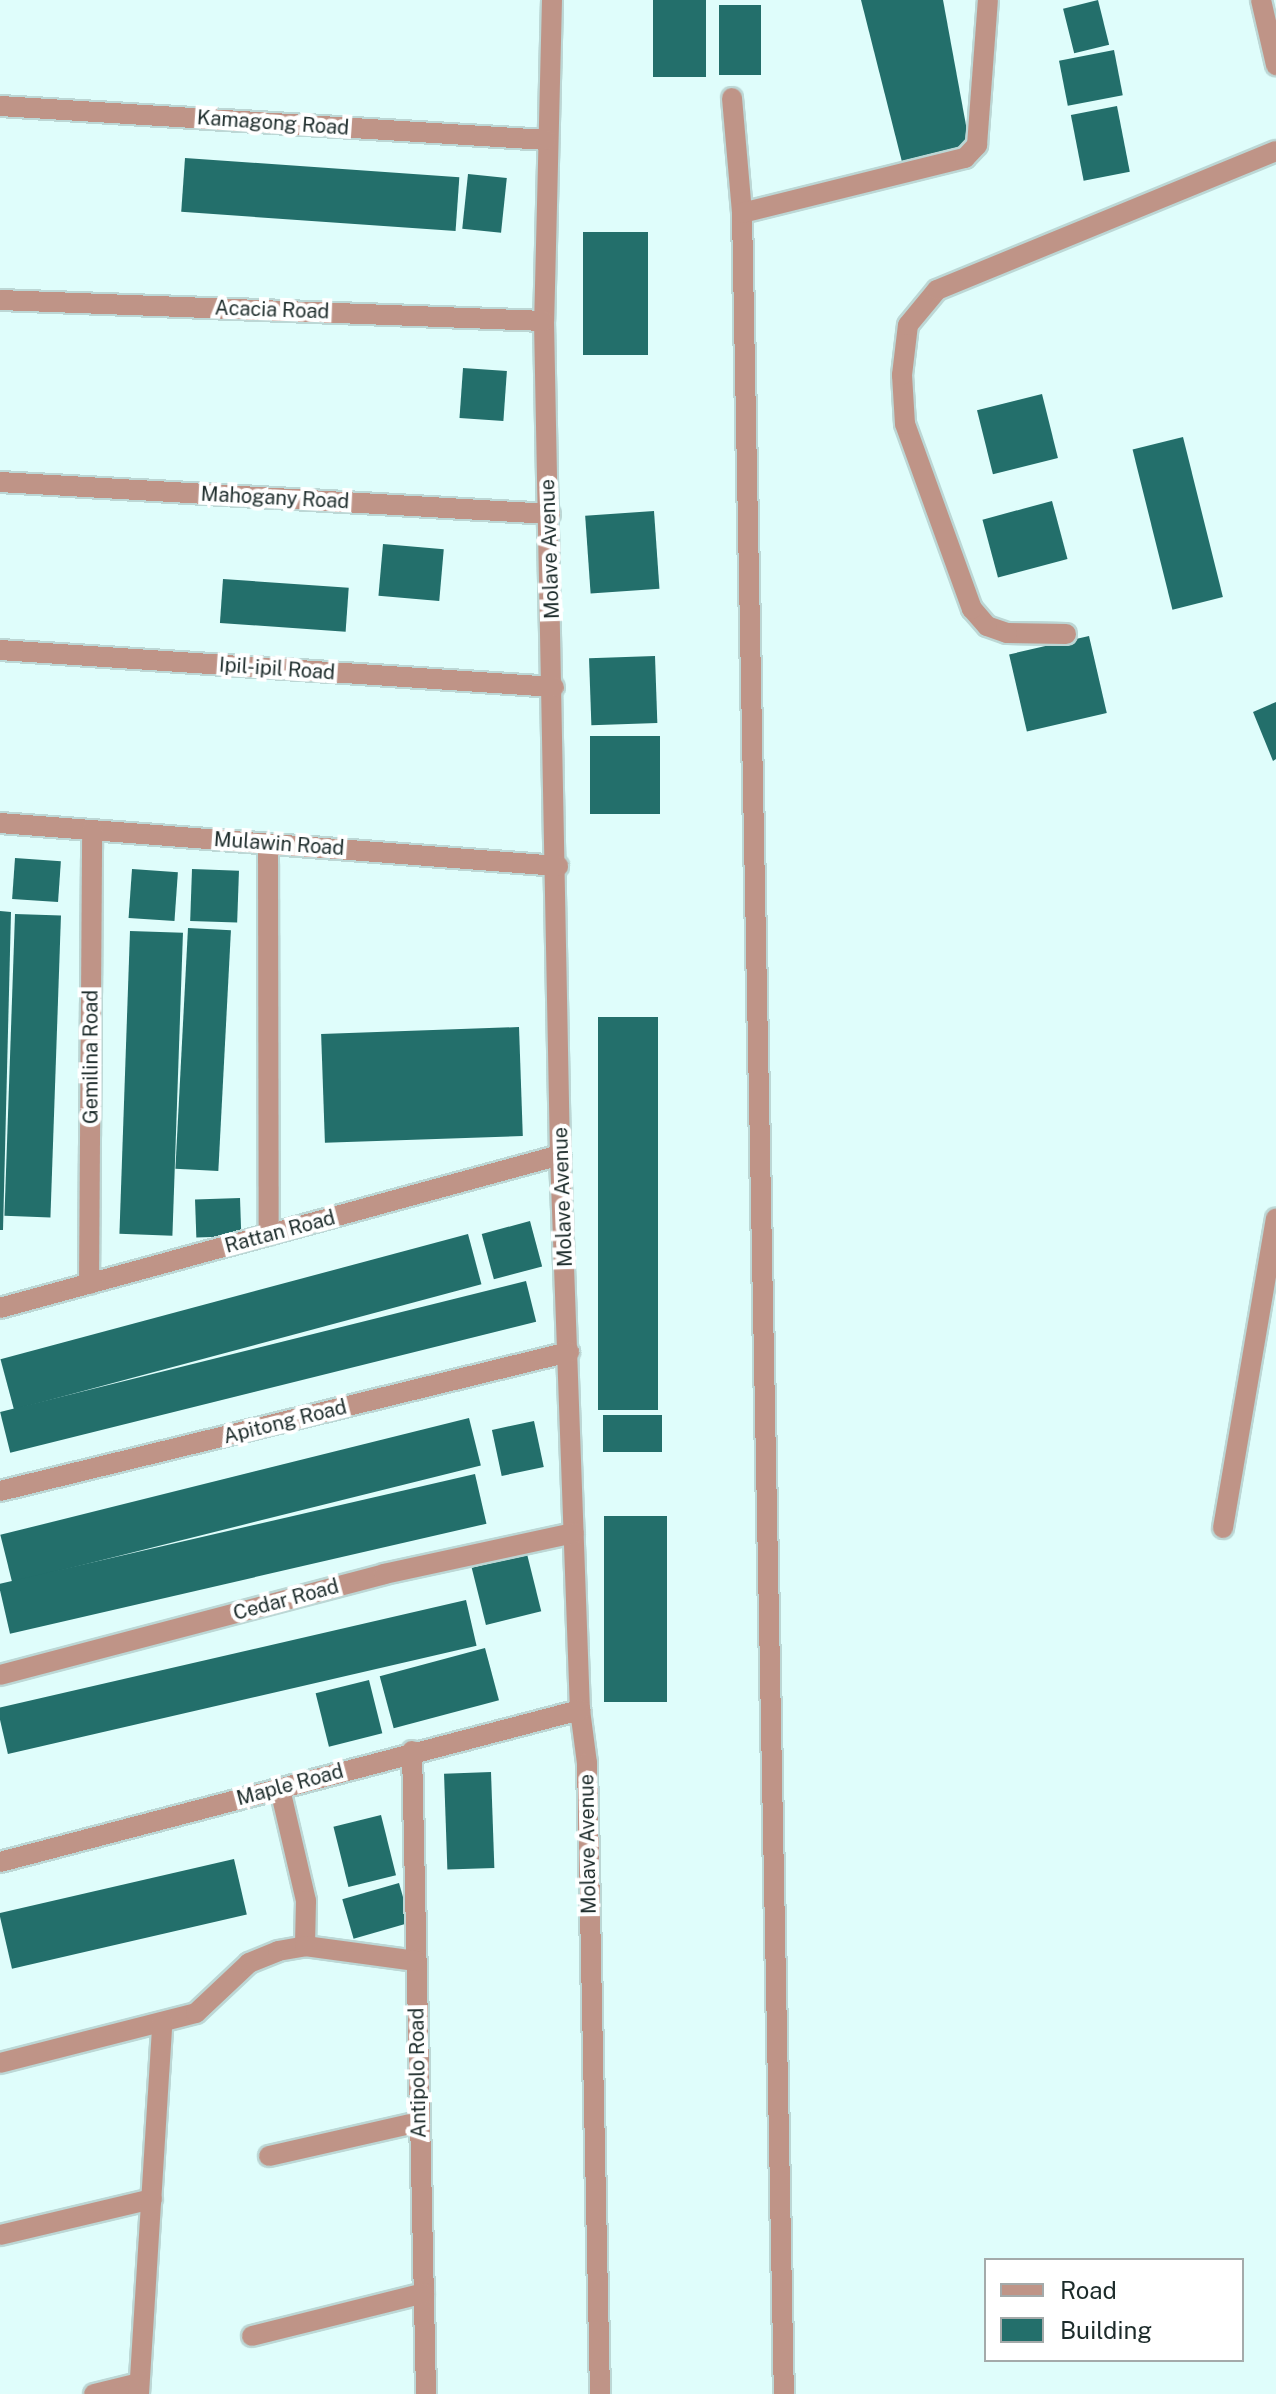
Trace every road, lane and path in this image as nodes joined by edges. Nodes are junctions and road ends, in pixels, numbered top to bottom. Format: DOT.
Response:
graph roads {
  1 [pos="552,0"];
  2 [pos="988,0"];
  3 [pos="1261,0"];
  4 [pos="1276,65"];
  5 [pos="732,98"];
  6 [pos="0,106"];
  7 [pos="546,140"];
  8 [pos="1276,151"];
  9 [pos="742,213"];
  10 [pos="0,300"];
  11 [pos="544,321"];
  12 [pos="0,482"];
  13 [pos="550,514"];
  14 [pos="1066,634"];
  15 [pos="0,650"];
  16 [pos="554,687"];
  17 [pos="0,823"];
  18 [pos="92,830"];
  19 [pos="268,844"];
  20 [pos="558,866"];
  21 [pos="560,1155"];
  22 [pos="1276,1218"];
  23 [pos="269,1235"];
  24 [pos="89,1284"];
  25 [pos="0,1308"];
  26 [pos="569,1352"];
  27 [pos="0,1491"];
  28 [pos="1223,1528"];
  29 [pos="574,1533"];
  30 [pos="0,1675"];
  31 [pos="580,1710"];
  32 [pos="412,1751"];
  33 [pos="280,1789"];
  34 [pos="0,1862"];
  35 [pos="305,1946"];
  36 [pos="416,1961"];
  37 [pos="162,2024"];
  38 [pos="0,2063"];
  39 [pos="419,2122"];
  40 [pos="269,2156"];
  41 [pos="152,2199"];
  42 [pos="0,2235"];
  43 [pos="424,2293"];
  44 [pos="252,2336"];
  45 [pos="139,2389"];
  46 [pos="94,2394"];
  47 [pos="426,2394"];
  48 [pos="600,2394"];
  49 [pos="784,2394"];
  1 -- 7 [label="street, Molave Avenue"];
  2 -- 9 [label="street"];
  3 -- 4 [label="street"];
  5 -- 9 [label="street"];
  6 -- 7 [label="street, Kamagong Road"];
  7 -- 11 [label="street, Molave Avenue"];
  8 -- 14 [label="street"];
  9 -- 49 [label="street"];
  10 -- 11 [label="street, Acacia Road"];
  11 -- 13 [label="street, Molave Avenue"];
  12 -- 13 [label="street, Mahogany Road"];
  13 -- 16 [label="street, Molave Avenue"];
  15 -- 16 [label="street, Ipil-ipil Road"];
  16 -- 20 [label="street, Molave Avenue"];
  17 -- 18 [label="street, Mulawin Road"];
  18 -- 19 [label="street, Mulawin Road"];
  18 -- 24 [label="street, Gemilina Road"];
  19 -- 20 [label="street, Mulawin Road"];
  19 -- 23 [label="street"];
  20 -- 21 [label="street, Molave Avenue"];
  21 -- 23 [label="street, Rattan Road"];
  21 -- 26 [label="street, Molave Avenue"];
  22 -- 28 [label="street"];
  23 -- 24 [label="street, Rattan Road"];
  24 -- 25 [label="street, Rattan Road"];
  26 -- 27 [label="street, Apitong Road"];
  26 -- 29 [label="street, Molave Avenue"];
  29 -- 30 [label="street, Cedar Road"];
  29 -- 31 [label="street, Molave Avenue"];
  31 -- 32 [label="street, Maple Road"];
  31 -- 48 [label="street, Molave Avenue"];
  32 -- 33 [label="street, Maple Road"];
  32 -- 36 [label="street, Antipolo Road"];
  33 -- 34 [label="street, Maple Road"];
  33 -- 35 [label="street"];
  35 -- 36 [label="street"];
  35 -- 37 [label="street"];
  36 -- 39 [label="street, Antipolo Road"];
  37 -- 38 [label="street"];
  37 -- 41 [label="street"];
  39 -- 40 [label="street"];
  39 -- 43 [label="street, Antipolo Road"];
  41 -- 42 [label="street"];
  41 -- 45 [label="street"];
  43 -- 44 [label="street"];
  43 -- 47 [label="street, Antipolo Road"];
  45 -- 46 [label="street"];
}
